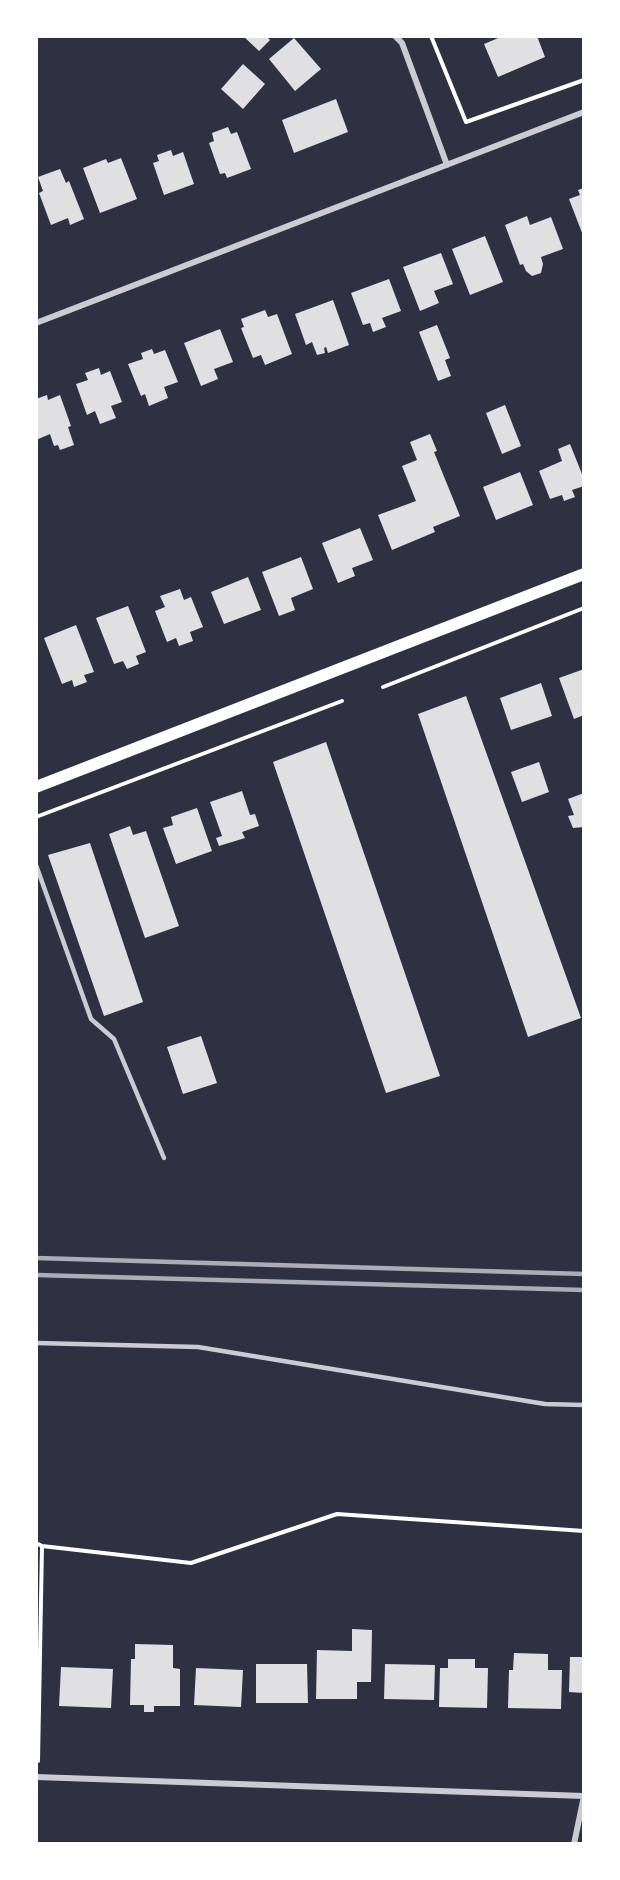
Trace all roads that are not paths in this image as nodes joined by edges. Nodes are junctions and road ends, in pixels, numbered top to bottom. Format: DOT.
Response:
graph roads {
  1 [pos="395,36"];
  2 [pos="584,112"];
  3 [pos="447,165"];
  4 [pos="36,323"];
  5 [pos="584,574"];
  6 [pos="36,787"];
  7 [pos="36,865"];
  8 [pos="164,1158"];
  9 [pos="36,1343"];
  10 [pos="584,1405"];
  11 [pos="37,1777"];
  12 [pos="574,1844"];
  1 -- 3 [label="street"];
  2 -- 3 [label="street"];
  3 -- 4 [label="street"];
  5 -- 6 [label="main road"];
  7 -- 8 [label="lane"];
  9 -- 10 [label="lane"];
  11 -- 12 [label="street"];
}
